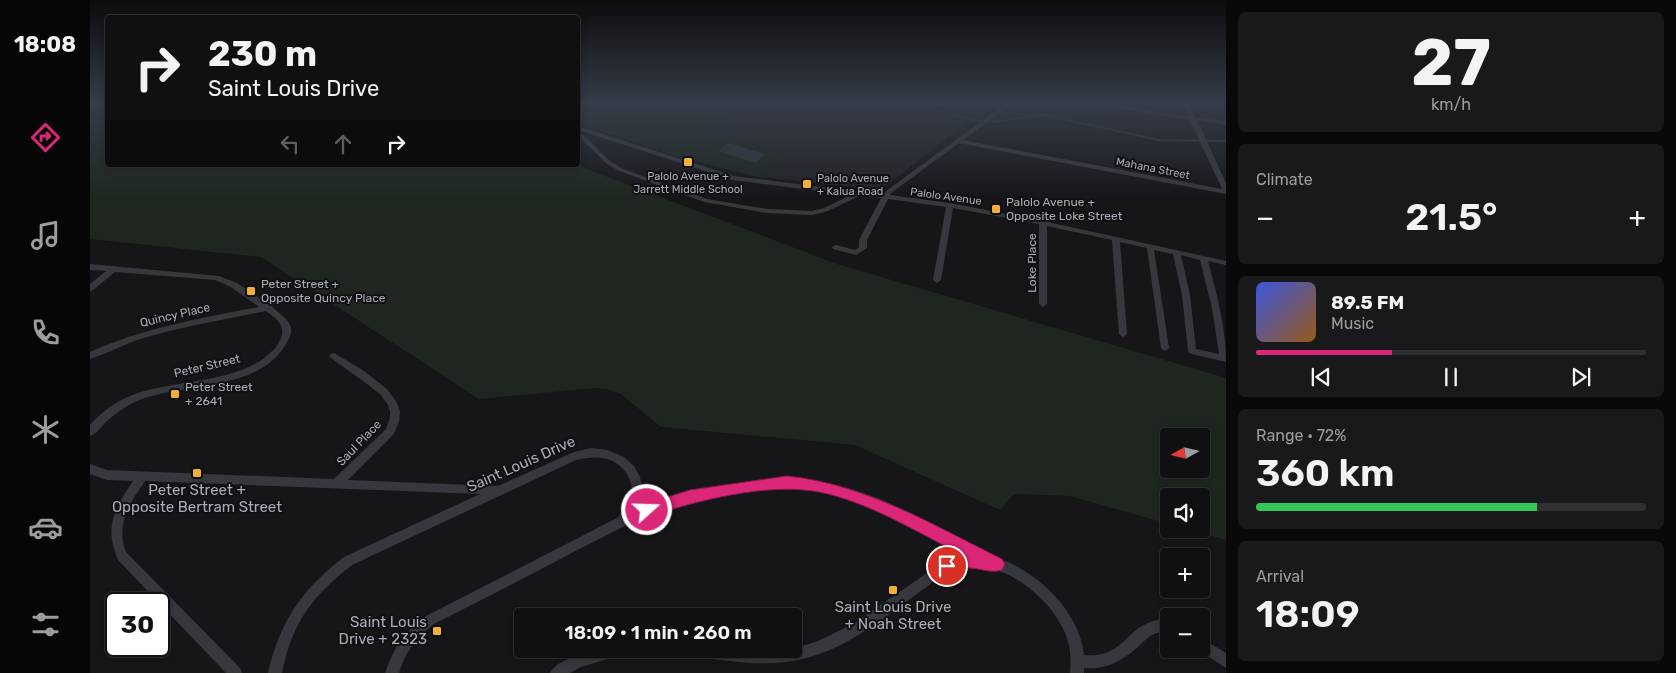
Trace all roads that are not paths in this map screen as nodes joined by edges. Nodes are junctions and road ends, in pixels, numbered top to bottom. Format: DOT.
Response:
graph roads {
  1 [pos="580,135"];
  2 [pos="601,135"];
  3 [pos="965,135"];
  4 [pos="1200,135"];
  5 [pos="957,141"];
  6 [pos="1226,191"];
  7 [pos="856,195"];
  8 [pos="884,198"];
  9 [pos="950,205"];
  10 [pos="1043,223"];
  11 [pos="1116,238"];
  12 [pos="1150,246"];
  13 [pos="836,247"];
  14 [pos="1176,252"];
  15 [pos="1203,258"];
  16 [pos="1226,263"];
  17 [pos="90,267"];
  18 [pos="112,269"];
  19 [pos="937,280"];
  20 [pos="90,288"];
  21 [pos="1043,304"];
  22 [pos="269,308"];
  23 [pos="1123,334"];
  24 [pos="1165,348"];
  25 [pos="90,356"];
  26 [pos="334,356"];
  27 [pos="90,432"];
  28 [pos="90,469"];
  29 [pos="142,476"];
  30 [pos="336,484"];
  31 [pos="498,490"];
  32 [pos="609,530"];
  33 [pos="997,564"];
  34 [pos="1160,626"];
  35 [pos="1210,650"];
  36 [pos="802,652"];
  37 [pos="588,658"];
  38 [pos="1226,661"];
  39 [pos="1077,667"];
  40 [pos="235,673"];
  41 [pos="275,673"];
  42 [pos="392,673"];
  43 [pos="557,673"];
  1 -- 7 [label="street"];
  2 -- 7 [label="street, Palolo Avenue"];
  3 -- 5 [label="street"];
  4 -- 6 [label="street"];
  5 -- 6 [label="street, Mahana Street"];
  5 -- 8 [label="street"];
  7 -- 8 [label="street, Palolo Avenue"];
  8 -- 9 [label="street, Palolo Avenue"];
  8 -- 13 [label="street"];
  9 -- 10 [label="street, Palolo Avenue"];
  9 -- 19 [label="street"];
  10 -- 11 [label="street, Palolo Avenue"];
  10 -- 21 [label="street, Loke Place"];
  11 -- 12 [label="street, Palolo Avenue"];
  11 -- 23 [label="street"];
  12 -- 14 [label="street, Palolo Avenue"];
  12 -- 24 [label="street"];
  14 -- 15 [label="street, Palolo Avenue"];
  14 -- 15 [label="street"];
  15 -- 16 [label="street, Palolo Avenue"];
  17 -- 18 [label="street, Peter Street"];
  18 -- 20 [label="street"];
  18 -- 22 [label="street, Peter Street"];
  22 -- 25 [label="street, Quincy Place"];
  22 -- 27 [label="street, Peter Street"];
  26 -- 30 [label="street, Saul Place"];
  28 -- 29 [label="street"];
  29 -- 30 [label="street"];
  29 -- 40 [label="street"];
  30 -- 31 [label="street"];
  31 -- 32 [label="street, Saint Louis Drive"];
  31 -- 41 [label="street, Saint Louis Drive"];
  32 -- 33 [label="street"];
  32 -- 42 [label="street, Saint Louis Drive"];
  33 -- 36 [label="street"];
  33 -- 39 [label="street"];
  34 -- 39 [label="street"];
  35 -- 38 [label="street"];
  37 -- 43 [label="street"];
}
